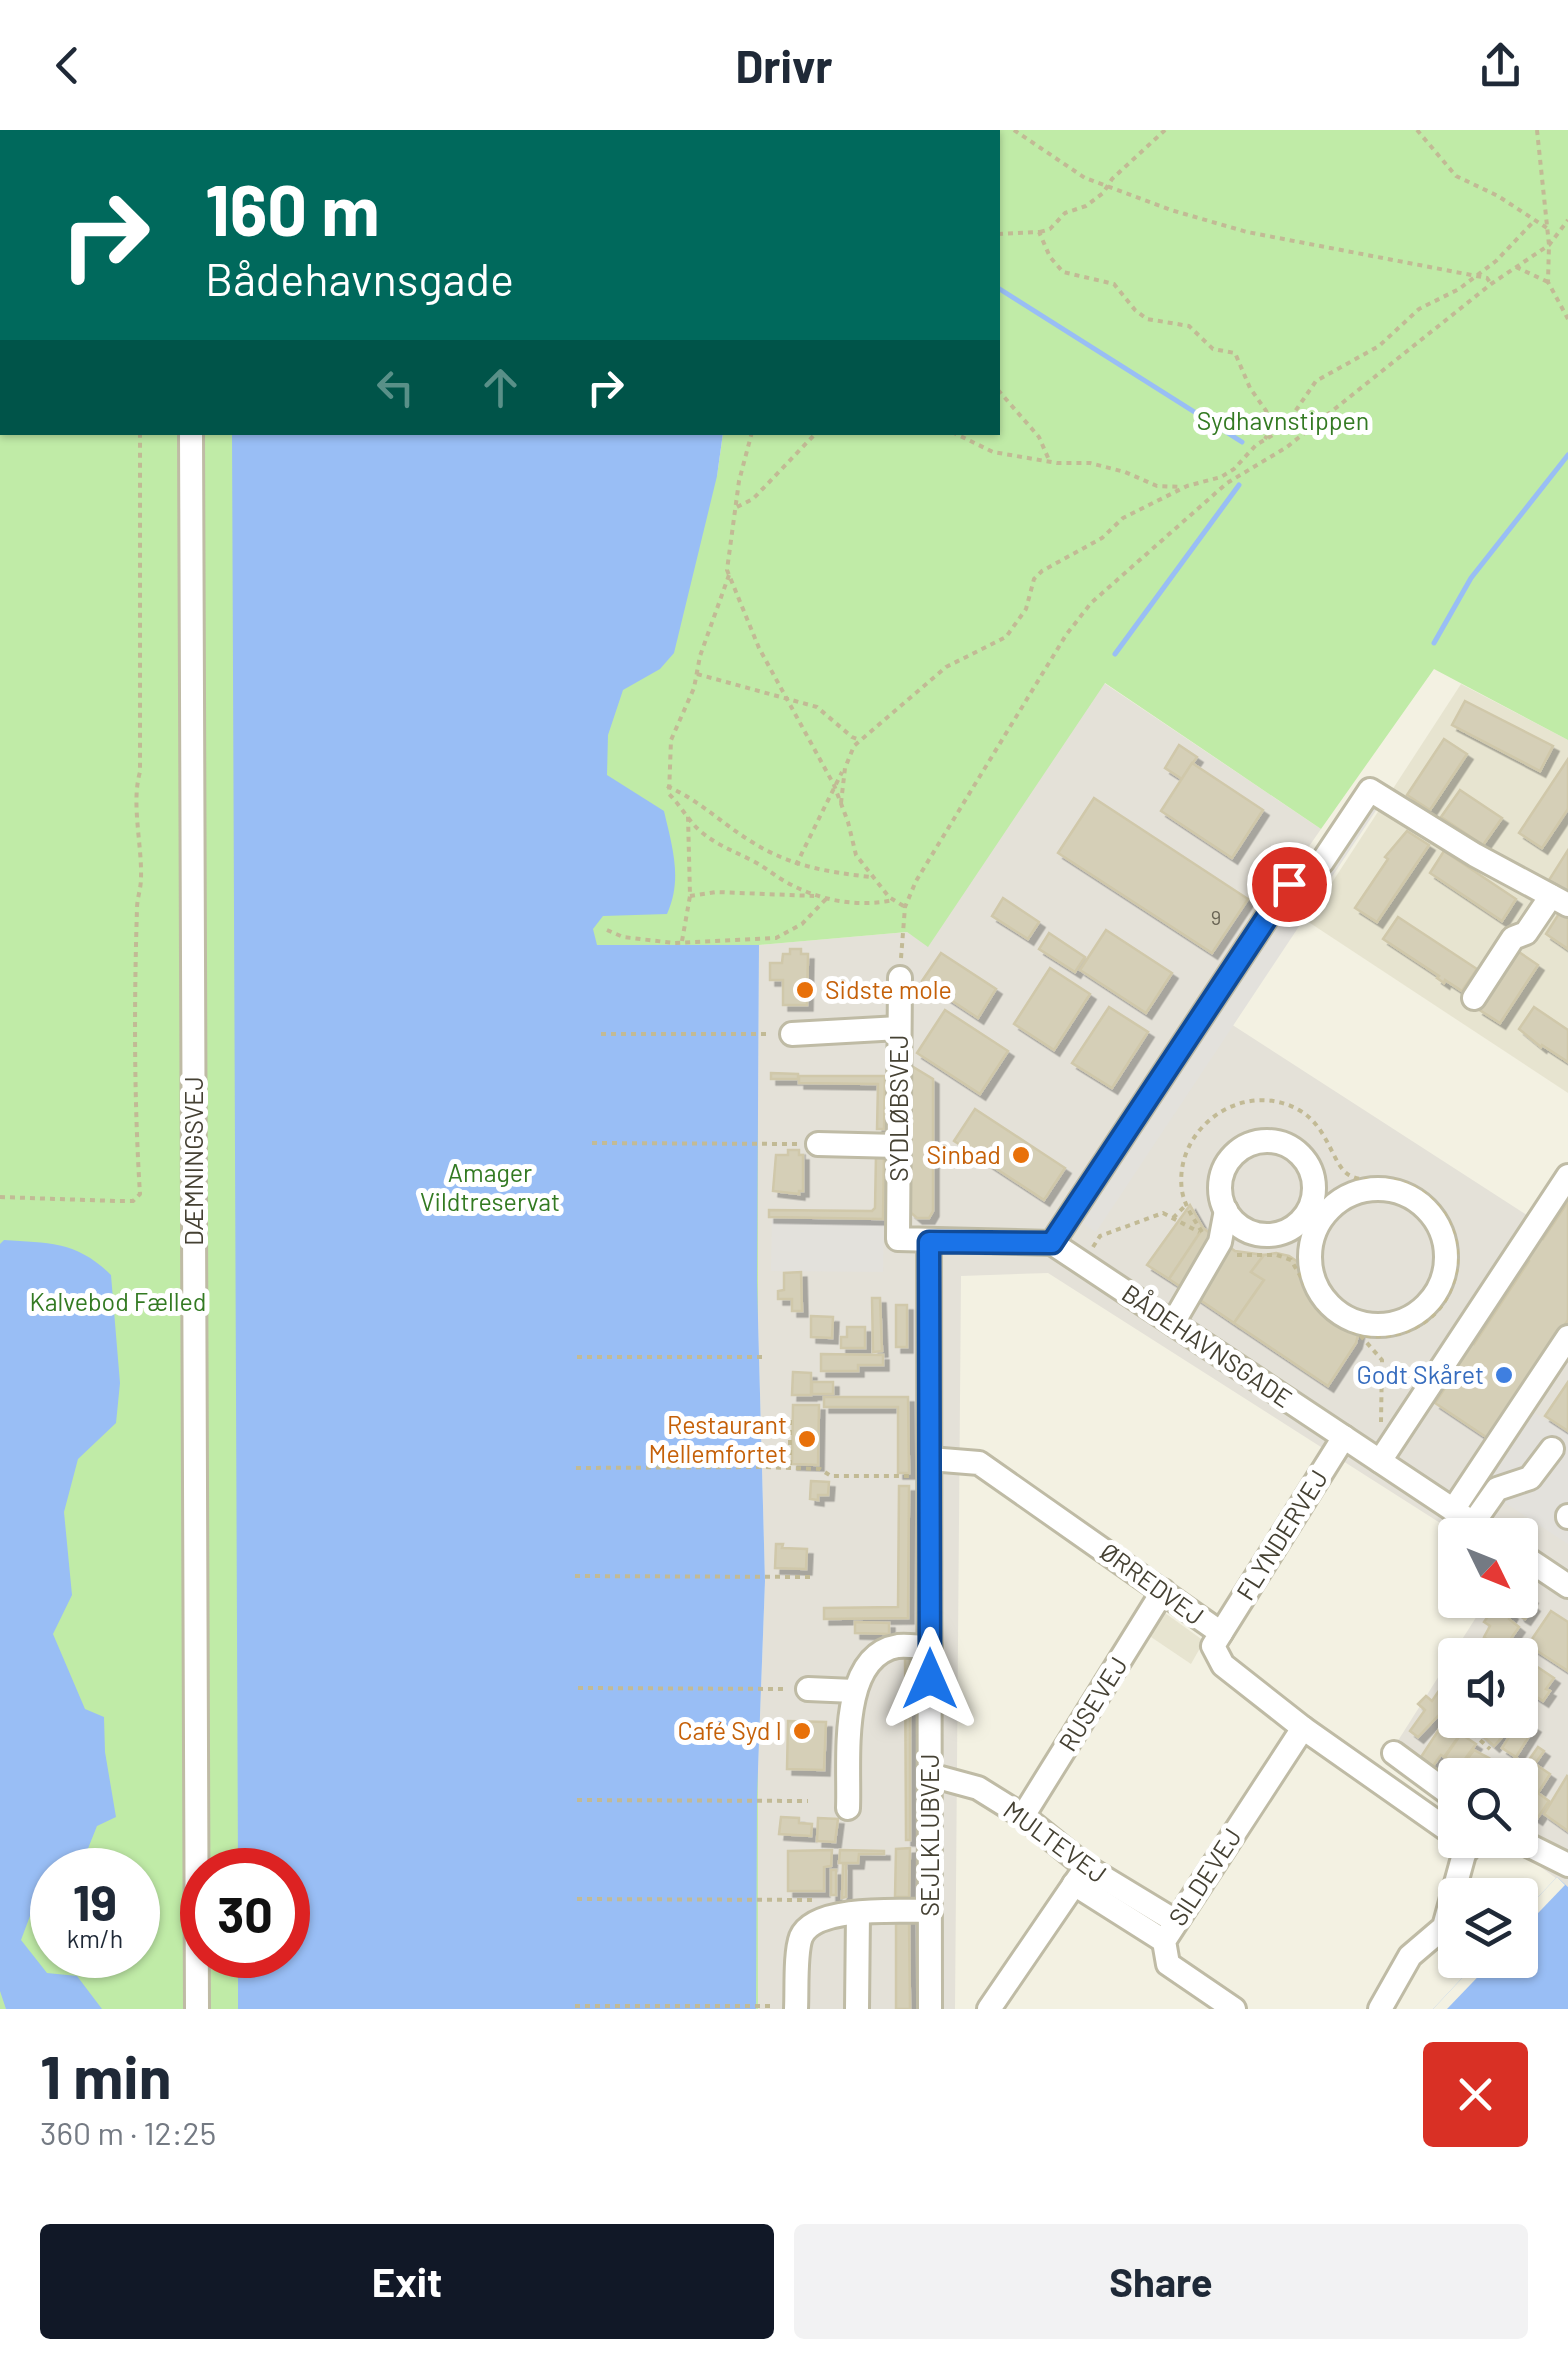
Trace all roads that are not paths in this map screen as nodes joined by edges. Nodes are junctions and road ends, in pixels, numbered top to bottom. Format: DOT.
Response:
graph roads {
  1 [pos="191,435"];
  2 [pos="1560,900"];
  3 [pos="900,978"];
  4 [pos="1474,998"];
  5 [pos="900,1028"];
  6 [pos="792,1034"];
  7 [pos="818,1144"];
  8 [pos="898,1146"];
  9 [pos="1568,1176"];
  10 [pos="1315,1184"];
  11 [pos="1344,1197"];
  12 [pos="1226,1210"];
  13 [pos="1283,1233"];
  14 [pos="1257,1235"];
  15 [pos="929,1242"];
  16 [pos="1217,1242"];
  17 [pos="1052,1243"];
  18 [pos="1309,1255"];
  19 [pos="1173,1324"];
  20 [pos="1568,1337"];
  21 [pos="1344,1437"];
  22 [pos="1552,1449"];
  23 [pos="1380,1461"];
  24 [pos="930,1468"];
  25 [pos="1466,1518"];
  26 [pos="1474,1518"];
  27 [pos="1475,1518"];
  28 [pos="1538,1566"];
  29 [pos="1568,1586"];
  30 [pos="1164,1592"];
  31 [pos="1221,1632"];
  32 [pos="930,1648"];
  33 [pos="808,1689"];
  34 [pos="854,1691"];
  35 [pos="1303,1728"];
  36 [pos="1394,1753"];
  37 [pos="930,1775"];
  38 [pos="1438,1785"];
  39 [pos="848,1808"];
  40 [pos="1022,1816"];
  41 [pos="1438,1823"];
  42 [pos="1538,1850"];
  43 [pos="1463,1858"];
  44 [pos="1568,1864"];
  45 [pos="1080,1876"];
  46 [pos="930,1910"];
  47 [pos="858,1913"];
  48 [pos="1169,1931"];
  49 [pos="1226,2006"];
  50 [pos="197,2009"];
  51 [pos="796,2009"];
  52 [pos="857,2009"];
  53 [pos="930,2009"];
  54 [pos="989,2009"];
  55 [pos="1380,2009"];
  1 -- 50 [label="street, DÆMNINGSVEJ"];
  2 -- 4 [label="street"];
  2 -- 17 [label="street"];
  3 -- 5 [label="street, SYDLØBSVEJ"];
  5 -- 6 [label="street"];
  5 -- 8 [label="street, SYDLØBSVEJ"];
  7 -- 8 [label="street"];
  8 -- 15 [label="street, SYDLØBSVEJ"];
  9 -- 23 [label="street"];
  10 -- 11 [label="street"];
  10 -- 12 [label="street"];
  10 -- 13 [label="street"];
  11 -- 18 [label="street"];
  11 -- 18 [label="street"];
  12 -- 14 [label="street"];
  12 -- 16 [label="street"];
  13 -- 14 [label="street"];
  13 -- 18 [label="street"];
  14 -- 16 [label="street"];
  15 -- 17 [label="street"];
  15 -- 24 [label="street, SEJLKLUBVEJ"];
  16 -- 19 [label="street"];
  17 -- 19 [label="street, BÅDEHAVNSGADE"];
  19 -- 21 [label="street, BÅDEHAVNSGADE"];
  20 -- 26 [label="street"];
  21 -- 23 [label="street, BÅDEHAVNSGADE"];
  21 -- 31 [label="street, FLYNDERVEJ"];
  22 -- 27 [label="street"];
  23 -- 25 [label="street, BÅDEHAVNSGADE"];
  24 -- 30 [label="street, ØRREDVEJ"];
  24 -- 32 [label="street, SEJLKLUBVEJ"];
  28 -- 29 [label="street"];
  30 -- 31 [label="street, ØRREDVEJ"];
  30 -- 40 [label="street, RUSEVEJ"];
  31 -- 35 [label="street, ØRREDVEJ"];
  32 -- 34 [label="street"];
  32 -- 37 [label="street, SEJLKLUBVEJ"];
  33 -- 34 [label="street"];
  34 -- 39 [label="street"];
  35 -- 41 [label="street, ØRREDVEJ"];
  35 -- 48 [label="street, SILDEVEJ"];
  36 -- 38 [label="street"];
  37 -- 40 [label="street, MULTEVEJ"];
  37 -- 46 [label="street, SEJLKLUBVEJ"];
  40 -- 45 [label="street, MULTEVEJ"];
  42 -- 44 [label="street"];
  43 -- 55 [label="street"];
  45 -- 48 [label="street, MULTEVEJ"];
  45 -- 54 [label="street"];
  46 -- 47 [label="street"];
  46 -- 53 [label="street, SEJLKLUBVEJ"];
  47 -- 51 [label="street"];
  47 -- 52 [label="street"];
  48 -- 49 [label="street, SILDEVEJ"];
}
